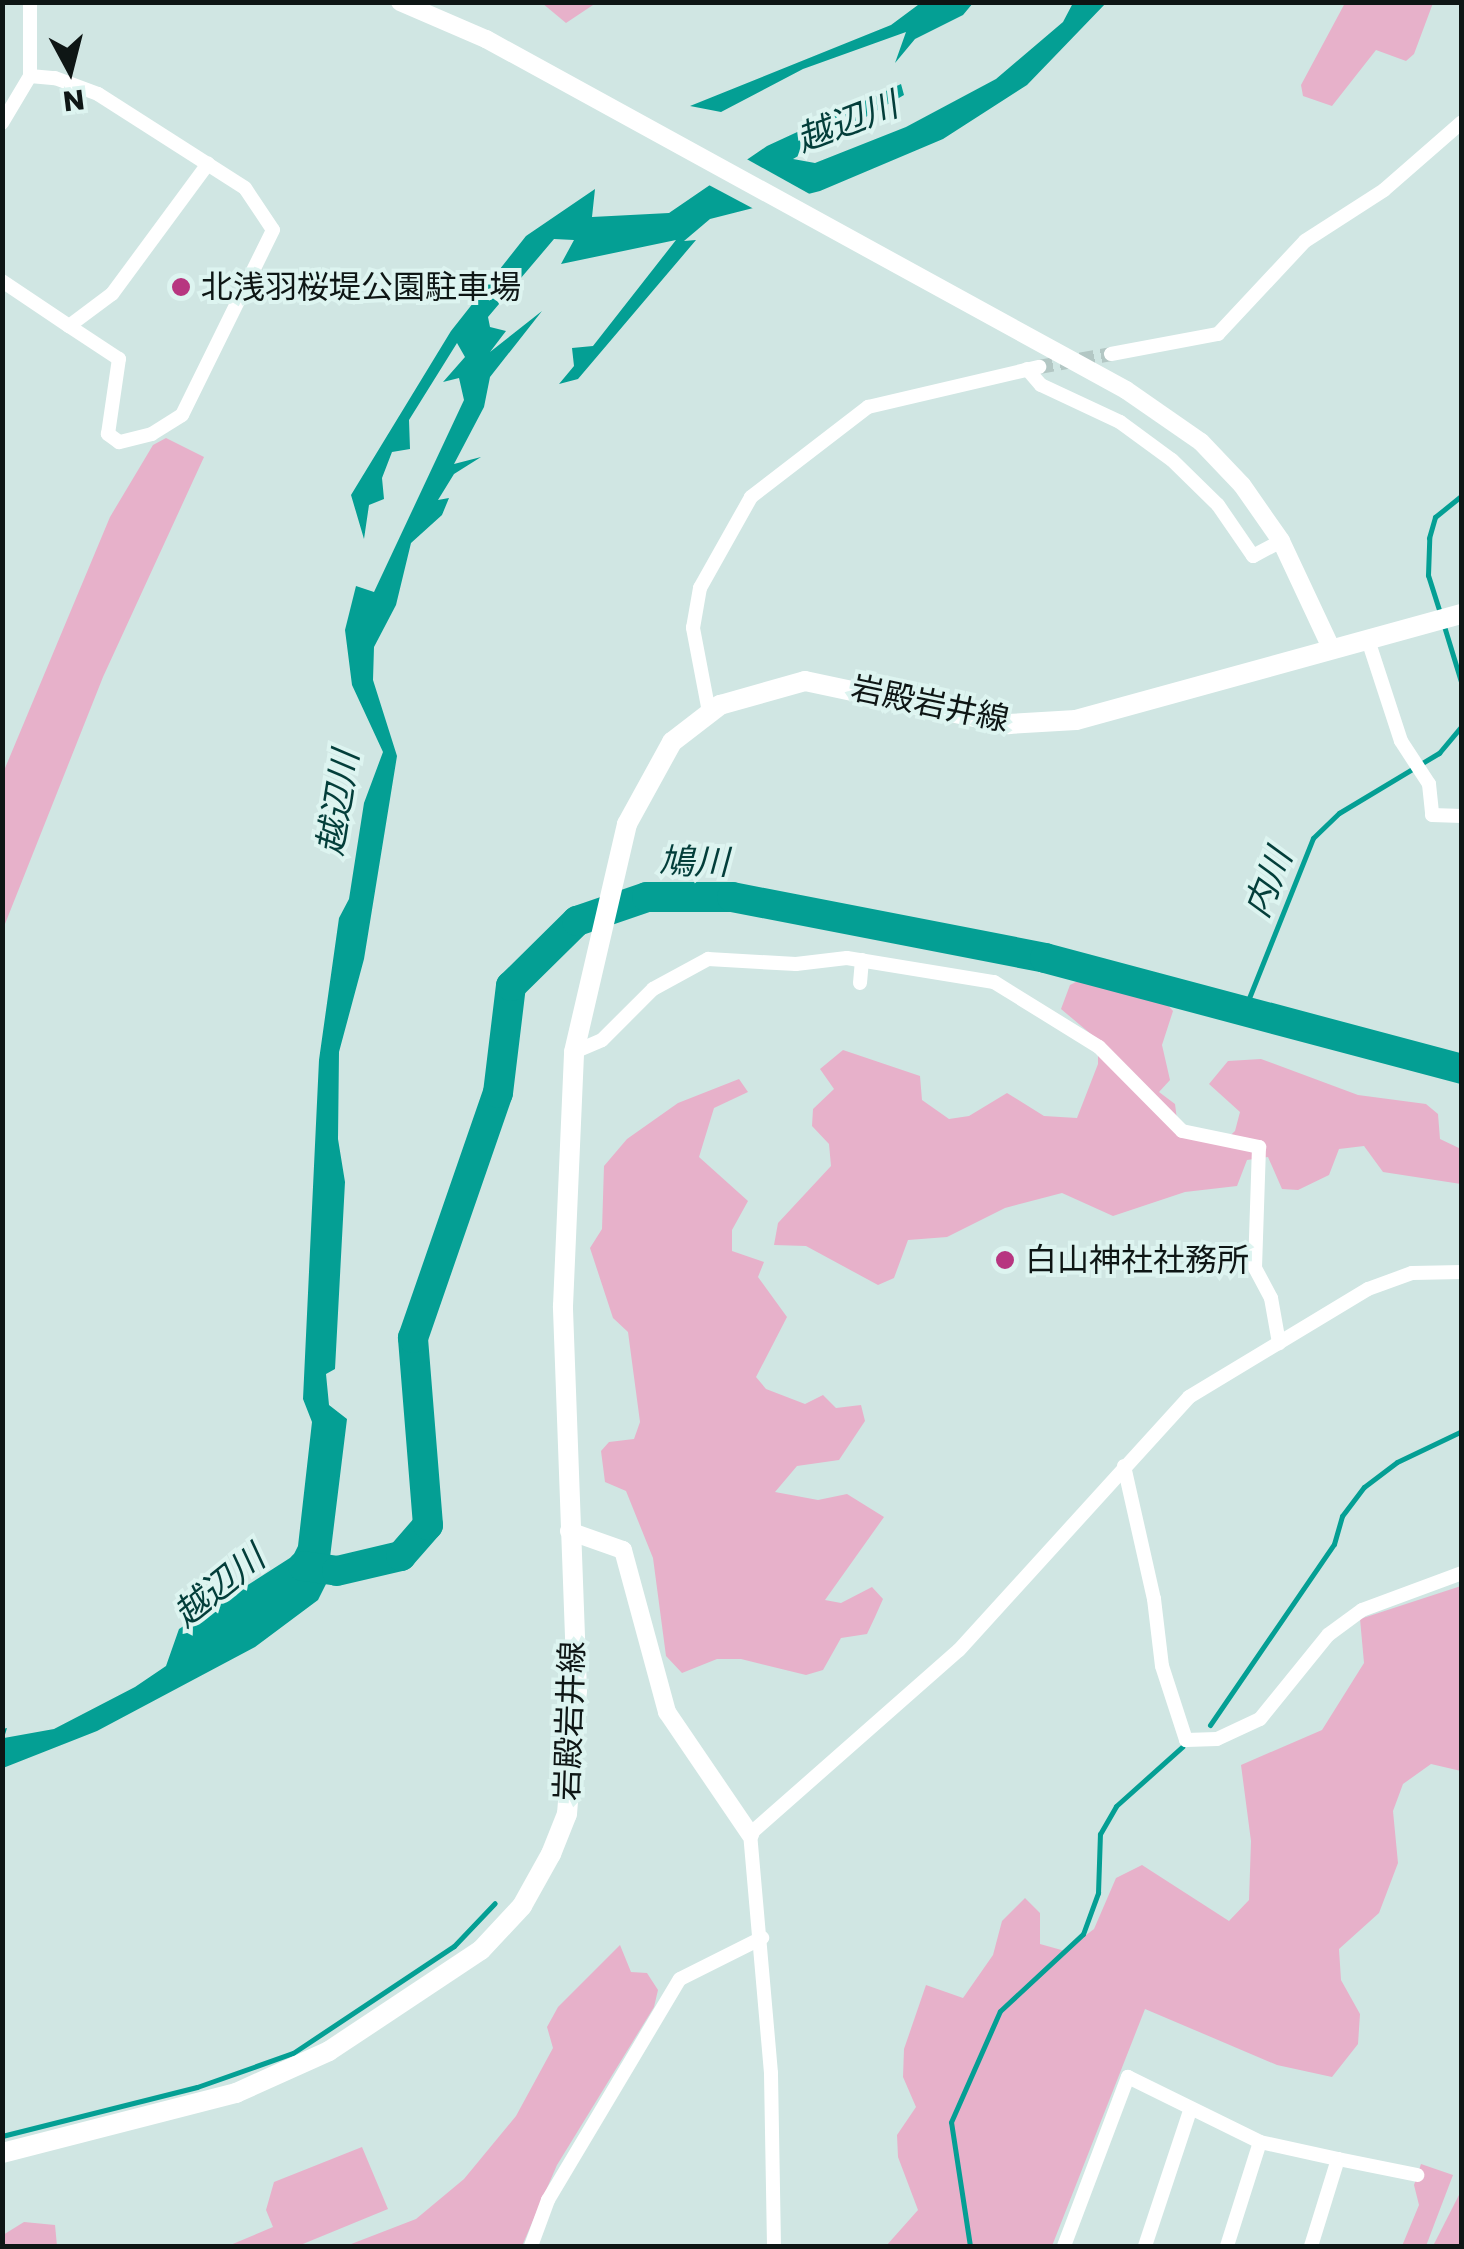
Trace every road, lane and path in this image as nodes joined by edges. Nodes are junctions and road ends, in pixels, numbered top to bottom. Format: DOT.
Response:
graph roads {
  1 [pos="30,2"];
  2 [pos="400,2"];
  3 [pos="30,76"];
  4 [pos="1462,122"];
  5 [pos="2,123"];
  6 [pos="208,164"];
  7 [pos="2,281"];
  8 [pos="68,326"];
  9 [pos="1111,354"];
  10 [pos="1282,540"];
  11 [pos="1458,615"];
  12 [pos="1368,640"];
  13 [pos="1332,650"];
  14 [pos="709,712"];
  15 [pos="1462,816"];
  16 [pos="862,960"];
  17 [pos="860,983"];
  18 [pos="574,1052"];
  19 [pos="1462,1272"];
  20 [pos="1279,1343"];
  21 [pos="1124,1466"];
  22 [pos="569,1531"];
  23 [pos="1462,1573"];
  24 [pos="750,1834"];
  25 [pos="762,1938"];
  26 [pos="1191,2108"];
  27 [pos="1260,2142"];
  28 [pos="2,2154"];
  29 [pos="1338,2159"];
  30 [pos="1417,2175"];
  31 [pos="531,2246"];
  32 [pos="774,2246"];
  33 [pos="1064,2246"];
  34 [pos="1145,2246"];
  35 [pos="1227,2246"];
  36 [pos="1311,2246"];
  1 -- 3 [label="street"];
  2 -- 10 [label="street"];
  3 -- 5 [label="street"];
  3 -- 6 [label="street"];
  4 -- 9 [label="street"];
  6 -- 8 [label="street"];
  6 -- 8 [label="street"];
  7 -- 8 [label="street"];
  10 -- 13 [label="street"];
  10 -- 14 [label="street"];
  11 -- 12 [label="main road, 岩殿岩井線"];
  12 -- 13 [label="main road, 岩殿岩井線"];
  12 -- 15 [label="street"];
  13 -- 14 [label="main road, 岩殿岩井線"];
  14 -- 18 [label="main road, 岩殿岩井線"];
  16 -- 17 [label="street"];
  16 -- 18 [label="street"];
  16 -- 20 [label="street"];
  18 -- 22 [label="main road, 岩殿岩井線"];
  19 -- 20 [label="street"];
  20 -- 21 [label="street"];
  21 -- 23 [label="street"];
  21 -- 24 [label="street"];
  22 -- 24 [label="street"];
  22 -- 28 [label="main road, 岩殿岩井線"];
  24 -- 25 [label="street"];
  25 -- 31 [label="street"];
  25 -- 32 [label="street"];
  26 -- 27 [label="street"];
  26 -- 33 [label="street"];
  26 -- 34 [label="street"];
  27 -- 29 [label="street"];
  27 -- 35 [label="street"];
  29 -- 30 [label="street"];
  29 -- 36 [label="street"];
}
